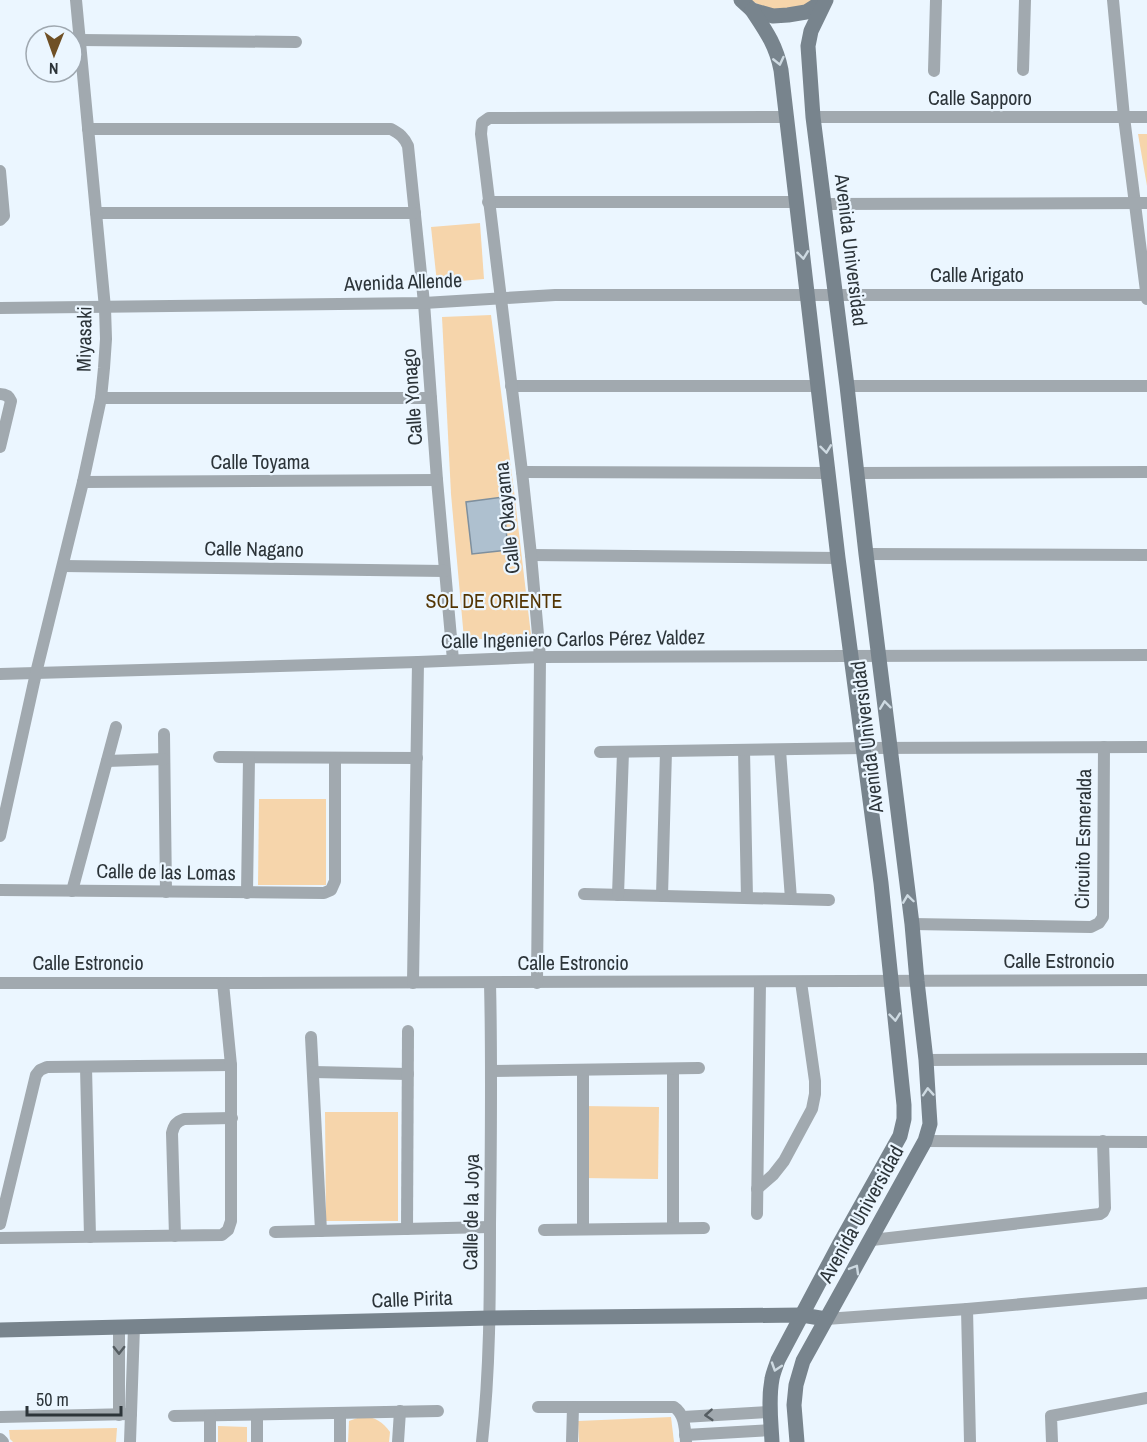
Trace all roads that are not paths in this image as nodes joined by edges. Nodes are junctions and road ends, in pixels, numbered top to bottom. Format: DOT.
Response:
graph roads {
  1 [pos="76,0"];
  2 [pos="826,0"];
  3 [pos="936,0"];
  4 [pos="1025,0"];
  5 [pos="1113,0"];
  6 [pos="746,5"];
  7 [pos="78,24"];
  8 [pos="84,40"];
  9 [pos="296,42"];
  10 [pos="1023,70"];
  11 [pos="934,71"];
  12 [pos="84,84"];
  13 [pos="787,117"];
  14 [pos="813,117"];
  15 [pos="1124,117"];
  16 [pos="1147,117"];
  17 [pos="88,129"];
  18 [pos="0,171"];
  19 [pos="488,202"];
  20 [pos="797,202"];
  21 [pos="1141,203"];
  22 [pos="824,204"];
  23 [pos="96,213"];
  24 [pos="414,213"];
  25 [pos="0,220"];
  26 [pos="808,295"];
  27 [pos="835,295"];
  28 [pos="1147,296"];
  29 [pos="500,298"];
  30 [pos="424,303"];
  31 [pos="0,308"];
  32 [pos="105,308"];
  33 [pos="511,386"];
  34 [pos="818,386"];
  35 [pos="847,386"];
  36 [pos="1147,386"];
  37 [pos="0,394"];
  38 [pos="100,398"];
  39 [pos="431,398"];
  40 [pos="0,447"];
  41 [pos="522,472"];
  42 [pos="1147,472"];
  43 [pos="829,473"];
  44 [pos="857,473"];
  45 [pos="437,480"];
  46 [pos="83,482"];
  47 [pos="531,555"];
  48 [pos="866,555"];
  49 [pos="1147,555"];
  50 [pos="838,558"];
  51 [pos="63,566"];
  52 [pos="445,572"];
  53 [pos="878,654"];
  54 [pos="850,655"];
  55 [pos="1147,655"];
  56 [pos="540,657"];
  57 [pos="453,660"];
  58 [pos="418,662"];
  59 [pos="36,673"];
  60 [pos="0,674"];
  61 [pos="116,727"];
  62 [pos="164,734"];
  63 [pos="1104,747"];
  64 [pos="1147,747"];
  65 [pos="864,748"];
  66 [pos="890,748"];
  67 [pos="744,750"];
  68 [pos="780,750"];
  69 [pos="666,751"];
  70 [pos="600,752"];
  71 [pos="623,752"];
  72 [pos="219,758"];
  73 [pos="249,758"];
  74 [pos="335,758"];
  75 [pos="417,758"];
  76 [pos="164,759"];
  77 [pos="107,761"];
  78 [pos="0,836"];
  79 [pos="0,890"];
  80 [pos="72,891"];
  81 [pos="166,892"];
  82 [pos="247,892"];
  83 [pos="584,894"];
  84 [pos="618,895"];
  85 [pos="662,896"];
  86 [pos="747,898"];
  87 [pos="791,899"];
  88 [pos="829,900"];
  89 [pos="912,924"];
  90 [pos="1147,980"];
  91 [pos="917,981"];
  92 [pos="0,982"];
  93 [pos="537,982"];
  94 [pos="760,982"];
  95 [pos="801,982"];
  96 [pos="891,982"];
  97 [pos="223,983"];
  98 [pos="413,983"];
  99 [pos="490,983"];
  100 [pos="408,1031"];
  101 [pos="311,1037"];
  102 [pos="1147,1059"];
  103 [pos="926,1060"];
  104 [pos="231,1065"];
  105 [pos="86,1067"];
  106 [pos="699,1068"];
  107 [pos="673,1069"];
  108 [pos="583,1070"];
  109 [pos="492,1071"];
  110 [pos="313,1072"];
  111 [pos="408,1074"];
  112 [pos="232,1118"];
  113 [pos="925,1141"];
  114 [pos="1103,1142"];
  115 [pos="1147,1142"];
  116 [pos="757,1189"];
  117 [pos="757,1214"];
  118 [pos="0,1224"];
  119 [pos="490,1227"];
  120 [pos="673,1228"];
  121 [pos="704,1228"];
  122 [pos="407,1229"];
  123 [pos="583,1229"];
  124 [pos="544,1230"];
  125 [pos="321,1231"];
  126 [pos="275,1232"];
  127 [pos="176,1236"];
  128 [pos="90,1237"];
  129 [pos="0,1238"];
  130 [pos="872,1240"];
  131 [pos="1147,1293"];
  132 [pos="967,1309"];
  133 [pos="802,1315"];
  134 [pos="490,1318"];
  135 [pos="826,1319"];
  136 [pos="126,1327"];
  137 [pos="0,1330"];
  138 [pos="1147,1398"];
  139 [pos="538,1407"];
  140 [pos="573,1407"];
  141 [pos="400,1411"];
  142 [pos="438,1411"];
  143 [pos="770,1412"];
  144 [pos="340,1413"];
  145 [pos="257,1414"];
  146 [pos="125,1415"];
  147 [pos="174,1416"];
  148 [pos="210,1416"];
  149 [pos="0,1417"];
  150 [pos="683,1417"];
  151 [pos="772,1436"];
  152 [pos="686,1438"];
  153 [pos="130,1442"];
  154 [pos="210,1442"];
  155 [pos="257,1442"];
  156 [pos="339,1442"];
  157 [pos="398,1442"];
  158 [pos="482,1442"];
  159 [pos="572,1442"];
  160 [pos="796,1442"];
  161 [pos="970,1442"];
  162 [pos="1052,1442"];
  1 -- 7 [label="street, Miyasaki"];
  2 -- 6 [label="main road"];
  2 -- 14 [label="main road, Avenida Universidad"];
  3 -- 11 [label="street"];
  4 -- 10 [label="street"];
  5 -- 15 [label="street"];
  6 -- 13 [label="main road, Avenida Universidad, one-way"];
  8 -- 9 [label="street"];
  12 -- 17 [label="street, Miyasaki"];
  13 -- 19 [label="street, Calle Okayama"];
  13 -- 20 [label="main road, Avenida Universidad"];
  14 -- 15 [label="street, Calle Sapporo"];
  14 -- 22 [label="main road, Avenida Universidad"];
  15 -- 16 [label="street, Calle Sapporo"];
  15 -- 21 [label="street"];
  17 -- 23 [label="street, Miyasaki"];
  17 -- 24 [label="street, Calle Yonago"];
  18 -- 25 [label="street"];
  19 -- 20 [label="street"];
  19 -- 29 [label="street, Calle Okayama"];
  20 -- 26 [label="main road, Avenida Universidad, one-way"];
  21 -- 22 [label="street"];
  21 -- 28 [label="street"];
  22 -- 27 [label="main road, Avenida Universidad"];
  23 -- 24 [label="street"];
  23 -- 32 [label="street, Miyasaki"];
  24 -- 30 [label="street, Calle Yonago"];
  26 -- 27 [label="street, Calle Arigato"];
  26 -- 29 [label="street, Avenida Allende"];
  26 -- 34 [label="main road, Avenida Universidad"];
  27 -- 28 [label="street, Calle Arigato"];
  27 -- 35 [label="main road, Avenida Universidad"];
  29 -- 30 [label="street, Avenida Allende"];
  29 -- 33 [label="street, Calle Okayama"];
  30 -- 32 [label="street, Avenida Allende"];
  30 -- 39 [label="street, Calle Yonago"];
  31 -- 32 [label="street, Avenida Allende"];
  32 -- 38 [label="street, Miyasaki"];
  33 -- 34 [label="street"];
  33 -- 41 [label="street, Calle Okayama"];
  34 -- 43 [label="main road, Avenida Universidad, one-way"];
  35 -- 36 [label="street"];
  35 -- 44 [label="main road, Avenida Universidad"];
  37 -- 40 [label="street"];
  38 -- 39 [label="street"];
  38 -- 46 [label="street, Miyasaki"];
  39 -- 45 [label="street, Calle Yonago"];
  41 -- 43 [label="street"];
  41 -- 47 [label="street, Calle Okayama"];
  42 -- 44 [label="street"];
  43 -- 50 [label="main road, Avenida Universidad"];
  44 -- 48 [label="main road, Avenida Universidad"];
  45 -- 46 [label="street, Calle Toyama"];
  45 -- 52 [label="street, Calle Yonago"];
  46 -- 51 [label="street, Miyasaki"];
  47 -- 50 [label="street"];
  47 -- 56 [label="street, Calle Okayama"];
  48 -- 49 [label="street"];
  48 -- 53 [label="main road, Avenida Universidad"];
  50 -- 54 [label="main road, Avenida Universidad"];
  51 -- 52 [label="street, Calle Nagano"];
  51 -- 59 [label="street, Miyasaki"];
  52 -- 57 [label="street, Calle Yonago"];
  53 -- 54 [label="street, Calle Ingeniero Carlos Pérez Valdez"];
  53 -- 55 [label="street, Calle Ingeniero Carlos Pérez Valdez"];
  66 -- 53 [label="main road, Avenida Universidad, one-way"];
  54 -- 56 [label="street, Calle Ingeniero Carlos Pérez Valdez"];
  54 -- 65 [label="main road, Avenida Universidad"];
  56 -- 57 [label="street, Calle Ingeniero Carlos Pérez Valdez"];
  56 -- 93 [label="street, Calle Okayama"];
  57 -- 58 [label="street, Calle Ingeniero Carlos Pérez Valdez"];
  58 -- 59 [label="street, Calle Ingeniero Carlos Pérez Valdez"];
  58 -- 75 [label="street"];
  59 -- 60 [label="street, Calle Ingeniero Carlos Pérez Valdez"];
  59 -- 78 [label="street, Miyasaki"];
  61 -- 77 [label="street"];
  62 -- 76 [label="street"];
  63 -- 64 [label="street"];
  63 -- 66 [label="street"];
  63 -- 89 [label="street, Circuito Esmeralda"];
  65 -- 66 [label="street"];
  65 -- 68 [label="street"];
  65 -- 96 [label="main road, Avenida Universidad"];
  89 -- 66 [label="main road, Avenida Universidad, one-way"];
  67 -- 68 [label="street"];
  67 -- 69 [label="street"];
  67 -- 86 [label="street"];
  68 -- 87 [label="street"];
  69 -- 71 [label="street"];
  69 -- 85 [label="street"];
  70 -- 71 [label="street"];
  71 -- 84 [label="street"];
  72 -- 73 [label="street"];
  73 -- 74 [label="street"];
  73 -- 82 [label="street"];
  74 -- 75 [label="street"];
  74 -- 82 [label="street, Calle de las Lomas"];
  75 -- 98 [label="street"];
  76 -- 77 [label="street"];
  76 -- 81 [label="street"];
  77 -- 80 [label="street"];
  79 -- 80 [label="street, Calle de las Lomas"];
  80 -- 81 [label="street, Calle de las Lomas"];
  81 -- 82 [label="street, Calle de las Lomas"];
  83 -- 84 [label="street"];
  84 -- 85 [label="street"];
  85 -- 86 [label="street"];
  86 -- 87 [label="street"];
  87 -- 88 [label="street"];
  89 -- 91 [label="main road, Avenida Universidad"];
  90 -- 91 [label="street, Calle Estroncio"];
  91 -- 96 [label="street, Calle Estroncio"];
  91 -- 103 [label="main road, Avenida Universidad"];
  92 -- 97 [label="street, Calle Estroncio"];
  93 -- 94 [label="street, Calle Estroncio"];
  93 -- 99 [label="street, Calle Estroncio"];
  94 -- 95 [label="street, Calle Estroncio"];
  94 -- 116 [label="street"];
  95 -- 96 [label="street, Calle Estroncio"];
  95 -- 116 [label="street"];
  96 -- 133 [label="main road, Avenida Universidad, one-way"];
  97 -- 98 [label="street, Calle Estroncio"];
  97 -- 104 [label="street"];
  98 -- 99 [label="street, Calle Estroncio"];
  99 -- 109 [label="street, Calle de la Joya"];
  100 -- 111 [label="street"];
  101 -- 110 [label="street"];
  102 -- 103 [label="street"];
  113 -- 103 [label="main road, Avenida Universidad, one-way"];
  104 -- 105 [label="street"];
  104 -- 112 [label="street"];
  105 -- 118 [label="street"];
  105 -- 128 [label="street"];
  106 -- 107 [label="street"];
  107 -- 108 [label="street"];
  107 -- 120 [label="street"];
  108 -- 109 [label="street"];
  108 -- 123 [label="street"];
  109 -- 119 [label="street, Calle de la Joya"];
  110 -- 111 [label="street"];
  110 -- 125 [label="street"];
  111 -- 122 [label="street"];
  112 -- 127 [label="street"];
  112 -- 127 [label="street"];
  113 -- 114 [label="street"];
  113 -- 130 [label="main road, Avenida Universidad"];
  114 -- 115 [label="street"];
  114 -- 130 [label="street"];
  116 -- 117 [label="street"];
  119 -- 122 [label="street"];
  119 -- 134 [label="street, Calle de la Joya"];
  120 -- 121 [label="street"];
  120 -- 123 [label="street"];
  122 -- 125 [label="street"];
  123 -- 124 [label="street"];
  125 -- 126 [label="street"];
  127 -- 128 [label="street"];
  128 -- 129 [label="street"];
  135 -- 130 [label="main road, Avenida Universidad, one-way"];
  131 -- 132 [label="street"];
  132 -- 135 [label="street"];
  132 -- 161 [label="street"];
  133 -- 134 [label="main road, Calle Pirita"];
  133 -- 135 [label="main road, Calle Pirita"];
  133 -- 143 [label="main road, Avenida Universidad, one-way"];
  134 -- 136 [label="main road, Calle Pirita"];
  134 -- 158 [label="street, Calle de la Joya"];
  135 -- 160 [label="main road, Avenida Universidad"];
  136 -- 137 [label="main road, Calle Pirita"];
  136 -- 146 [label="street"];
  138 -- 162 [label="street"];
  139 -- 140 [label="street"];
  140 -- 150 [label="street"];
  140 -- 159 [label="street"];
  141 -- 142 [label="street"];
  141 -- 144 [label="street"];
  141 -- 157 [label="street"];
  143 -- 150 [label="street, one-way"];
  143 -- 151 [label="main road, Avenida Universidad"];
  144 -- 145 [label="street"];
  144 -- 156 [label="street"];
  145 -- 148 [label="street"];
  145 -- 155 [label="street"];
  146 -- 149 [label="street"];
  146 -- 153 [label="street"];
  147 -- 148 [label="street"];
  148 -- 154 [label="street"];
  150 -- 152 [label="street"];
  151 -- 152 [label="street"];
}
